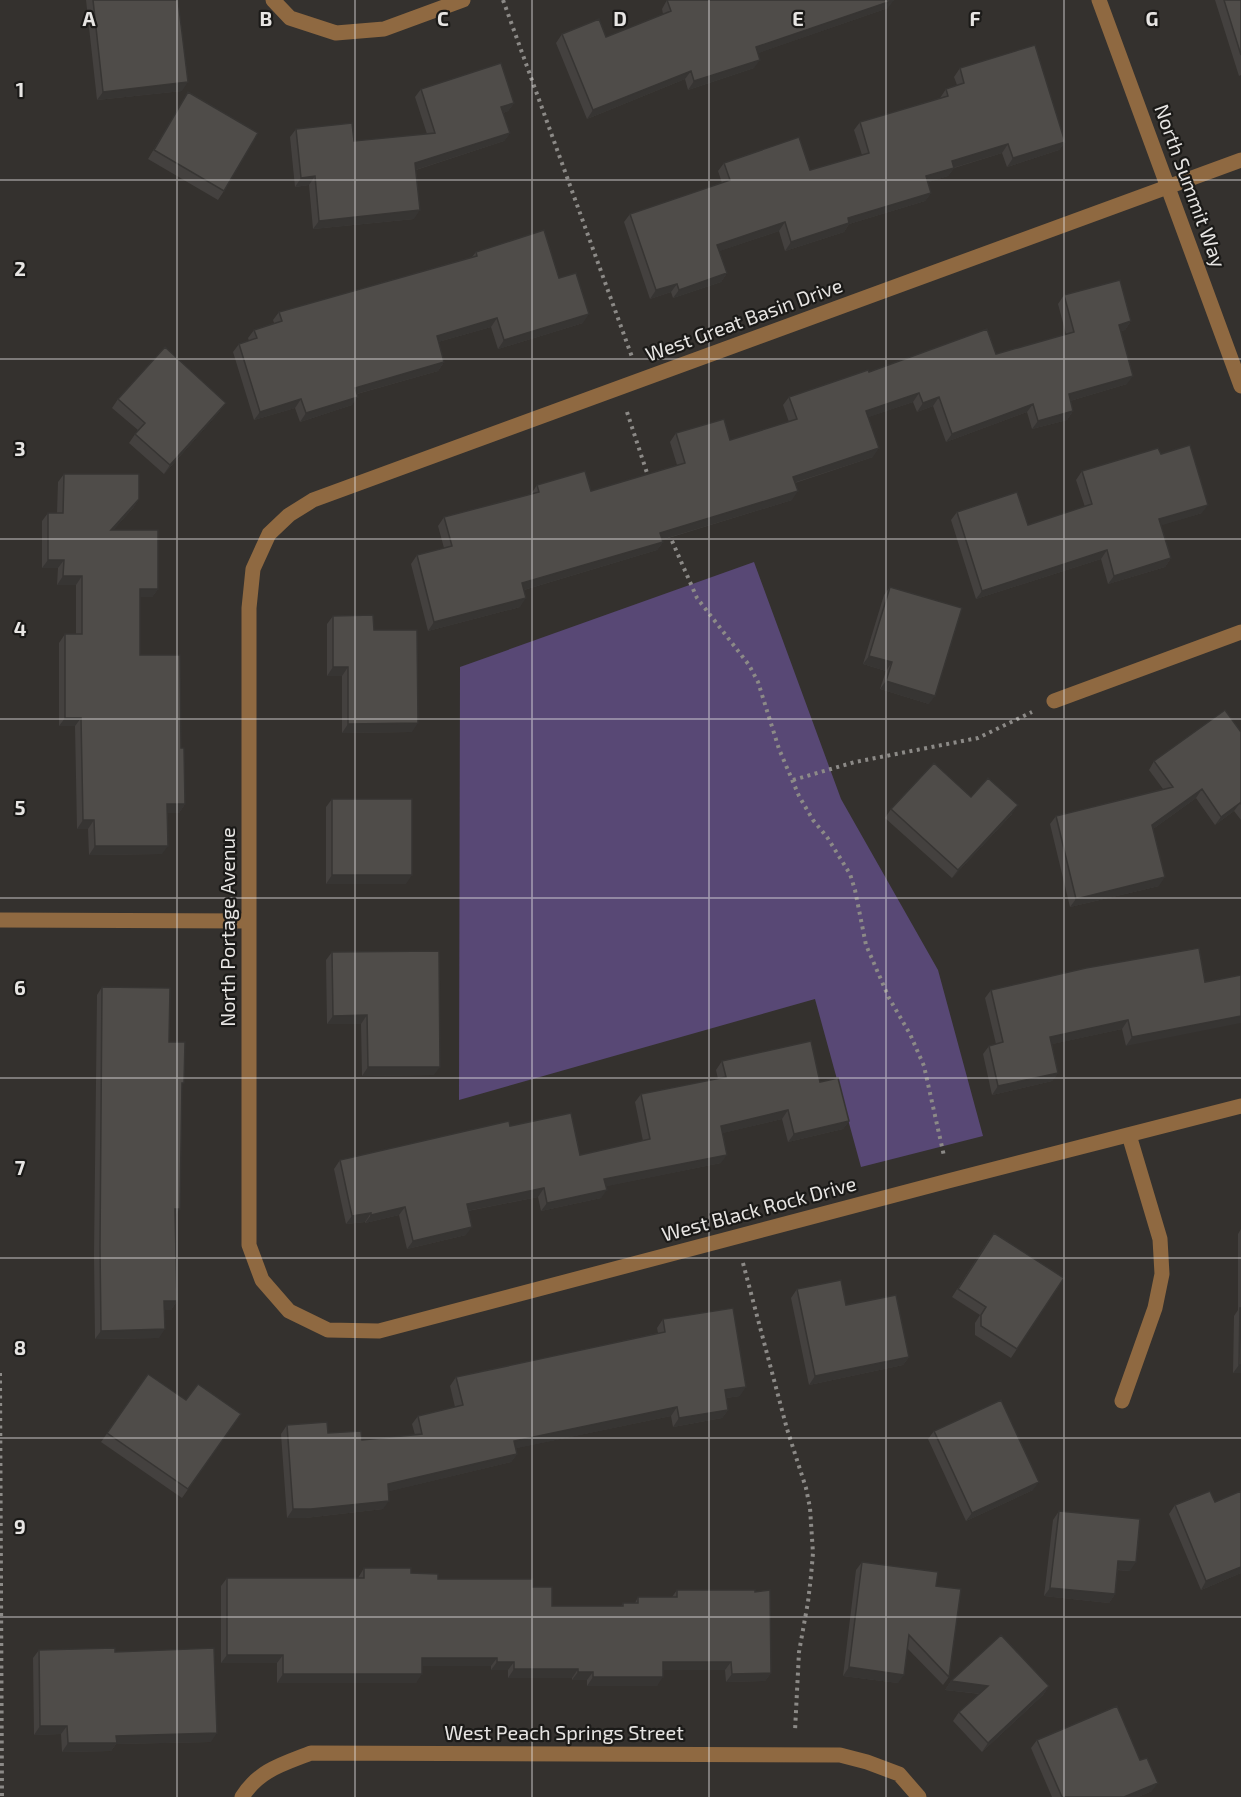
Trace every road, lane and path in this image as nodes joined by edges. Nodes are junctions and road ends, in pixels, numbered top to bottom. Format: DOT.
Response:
graph roads {
  1 [pos="273,0"];
  2 [pos="463,0"];
  3 [pos="503,0"];
  4 [pos="1099,0"];
  5 [pos="1241,160"];
  6 [pos="1168,187"];
  7 [pos="639,381"];
  8 [pos="1241,386"];
  9 [pos="619,389"];
  10 [pos="649,478"];
  11 [pos="667,531"];
  12 [pos="269,534"];
  13 [pos="1241,632"];
  14 [pos="1054,701"];
  15 [pos="793,780"];
  16 [pos="0,920"];
  17 [pos="249,921"];
  18 [pos="1241,1106"];
  19 [pos="1129,1135"];
  20 [pos="948,1181"];
  21 [pos="736,1237"];
  22 [pos="289,1311"];
  23 [pos="0,1373"];
  24 [pos="1122,1401"];
  25 [pos="794,1755"];
  26 [pos="2,1797"];
  27 [pos="242,1797"];
  28 [pos="919,1797"];
  1 -- 2 [label="street"];
  3 -- 7 [label="path"];
  4 -- 6 [label="street, North Summit Way"];
  5 -- 6 [label="street, West Great Basin Drive"];
  6 -- 7 [label="street, West Great Basin Drive"];
  6 -- 8 [label="street, North Summit Way"];
  7 -- 9 [label="street, West Great Basin Drive"];
  9 -- 10 [label="path"];
  9 -- 12 [label="street, West Great Basin Drive"];
  11 -- 15 [label="path"];
  12 -- 17 [label="street, North Portage Avenue"];
  13 -- 14 [label="street"];
  14 -- 15 [label="path"];
  15 -- 20 [label="path"];
  16 -- 17 [label="street"];
  17 -- 22 [label="street, North Portage Avenue"];
  18 -- 19 [label="street, West Black Rock Drive"];
  19 -- 20 [label="street, West Black Rock Drive"];
  19 -- 24 [label="street"];
  20 -- 21 [label="street, West Black Rock Drive"];
  21 -- 22 [label="street, West Black Rock Drive"];
  21 -- 25 [label="path"];
  23 -- 26 [label="path"];
  25 -- 27 [label="street, West Peach Springs Street"];
  25 -- 28 [label="street, West Peach Springs Street"];
}
